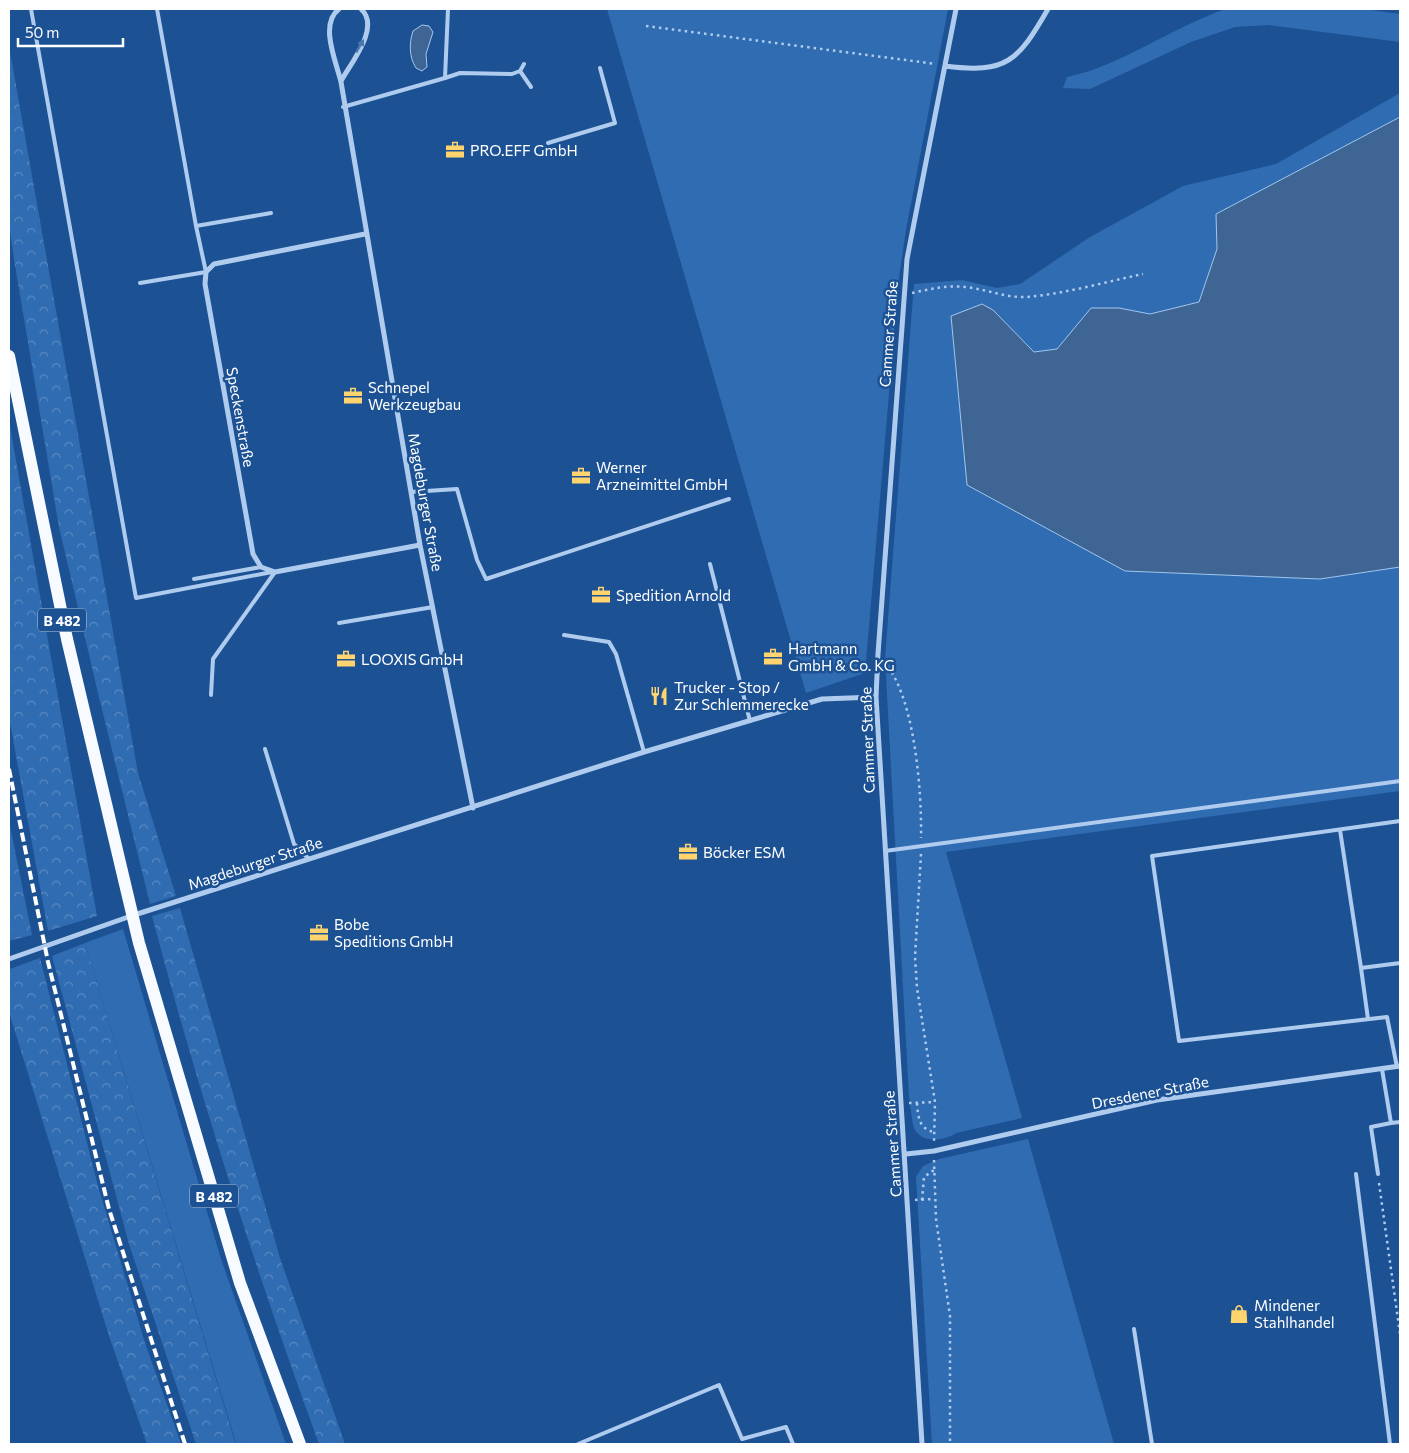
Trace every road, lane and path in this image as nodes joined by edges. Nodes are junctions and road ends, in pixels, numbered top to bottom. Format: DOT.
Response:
graph roads {
  1 [pos="31,9"];
  2 [pos="157,9"];
  3 [pos="339,9"];
  4 [pos="360,9"];
  5 [pos="448,9"];
  6 [pos="956,9"];
  7 [pos="1048,9"];
  8 [pos="646,26"];
  9 [pos="524,64"];
  10 [pos="945,66"];
  11 [pos="600,68"];
  12 [pos="520,71"];
  13 [pos="444,78"];
  14 [pos="340,82"];
  15 [pos="531,87"];
  16 [pos="343,107"];
  17 [pos="548,143"];
  18 [pos="272,213"];
  19 [pos="196,226"];
  20 [pos="365,234"];
  21 [pos="206,272"];
  22 [pos="1143,274"];
  23 [pos="140,284"];
  24 [pos="903,295"];
  25 [pos="9,356"];
  26 [pos="411,492"];
  27 [pos="729,499"];
  28 [pos="420,545"];
  29 [pos="710,564"];
  30 [pos="261,567"];
  31 [pos="274,572"];
  32 [pos="194,579"];
  33 [pos="433,607"];
  34 [pos="339,623"];
  35 [pos="564,635"];
  36 [pos="878,654"];
  37 [pos="212,695"];
  38 [pos="876,697"];
  39 [pos="750,721"];
  40 [pos="266,748"];
  41 [pos="644,752"];
  42 [pos="1400,781"];
  43 [pos="473,808"];
  44 [pos="1400,822"];
  45 [pos="1340,830"];
  46 [pos="921,846"];
  47 [pos="885,851"];
  48 [pos="308,858"];
  49 [pos="9,959"];
  50 [pos="1400,963"];
  51 [pos="1361,968"];
  52 [pos="1368,1019"];
  53 [pos="1399,1066"];
  54 [pos="1382,1069"];
  55 [pos="935,1102"];
  56 [pos="917,1103"];
  57 [pos="902,1104"];
  58 [pos="1400,1122"];
  59 [pos="1391,1123"];
  60 [pos="934,1132"];
  61 [pos="934,1151"];
  62 [pos="906,1154"];
  63 [pos="934,1170"];
  64 [pos="1356,1174"];
  65 [pos="1378,1174"];
  66 [pos="934,1199"];
  67 [pos="922,1200"];
  68 [pos="908,1201"];
  69 [pos="1134,1330"];
  70 [pos="1400,1334"];
  71 [pos="300,1444"];
  72 [pos="578,1444"];
  73 [pos="793,1444"];
  74 [pos="922,1444"];
  75 [pos="950,1444"];
  76 [pos="1152,1444"];
  77 [pos="1390,1444"];
  1 -- 31 [label="lane"];
  2 -- 19 [label="lane"];
  3 -- 14 [label="street, Magdeburger Straße"];
  14 -- 4 [label="street, one-way"];
  5 -- 13 [label="lane"];
  6 -- 10 [label="street, Cammer Straße"];
  7 -- 10 [label="street"];
  8 -- 10 [label="path"];
  9 -- 12 [label="lane"];
  10 -- 24 [label="street, Cammer Straße"];
  11 -- 17 [label="lane"];
  12 -- 13 [label="lane"];
  12 -- 15 [label="lane"];
  13 -- 16 [label="lane"];
  14 -- 16 [label="street, Magdeburger Straße"];
  16 -- 20 [label="street, Magdeburger Straße"];
  18 -- 19 [label="lane"];
  19 -- 21 [label="lane"];
  20 -- 21 [label="street"];
  20 -- 26 [label="street, Magdeburger Straße"];
  21 -- 23 [label="lane"];
  21 -- 30 [label="street, Speckenstraße"];
  22 -- 24 [label="path"];
  24 -- 36 [label="street, Cammer Straße"];
  25 -- 71 [label="main road, B 482"];
  26 -- 27 [label="lane"];
  26 -- 28 [label="street, Magdeburger Straße"];
  28 -- 31 [label="street"];
  28 -- 33 [label="street, Magdeburger Straße"];
  29 -- 39 [label="lane"];
  30 -- 31 [label="street"];
  30 -- 32 [label="lane"];
  31 -- 37 [label="lane"];
  33 -- 34 [label="lane"];
  33 -- 43 [label="street, Magdeburger Straße"];
  35 -- 41 [label="lane"];
  36 -- 38 [label="street, Cammer Straße"];
  36 -- 46 [label="path"];
  38 -- 39 [label="street, Magdeburger Straße"];
  38 -- 47 [label="street, Cammer Straße"];
  39 -- 41 [label="street, Magdeburger Straße"];
  40 -- 48 [label="lane"];
  41 -- 43 [label="street, Magdeburger Straße"];
  42 -- 46 [label="lane"];
  43 -- 48 [label="street, Magdeburger Straße"];
  44 -- 45 [label="lane"];
  45 -- 51 [label="lane"];
  45 -- 52 [label="lane"];
  46 -- 47 [label="lane"];
  46 -- 55 [label="path"];
  47 -- 57 [label="street, Cammer Straße"];
  48 -- 49 [label="street, Magdeburger Straße"];
  50 -- 51 [label="lane"];
  51 -- 52 [label="lane"];
  52 -- 53 [label="lane"];
  53 -- 54 [label="street, Dresdener Straße"];
  54 -- 59 [label="lane"];
  54 -- 61 [label="street, Dresdener Straße"];
  55 -- 56 [label="path"];
  55 -- 60 [label="path"];
  56 -- 57 [label="path"];
  56 -- 60 [label="path"];
  57 -- 62 [label="street, Cammer Straße"];
  58 -- 59 [label="lane"];
  59 -- 65 [label="lane"];
  60 -- 61 [label="path"];
  61 -- 62 [label="street, Dresdener Straße"];
  61 -- 63 [label="path"];
  62 -- 68 [label="street, Cammer Straße"];
  63 -- 66 [label="path"];
  63 -- 67 [label="path"];
  64 -- 77 [label="lane"];
  65 -- 70 [label="path"];
  66 -- 67 [label="path"];
  66 -- 75 [label="path"];
  67 -- 68 [label="path"];
  68 -- 74 [label="street, Cammer Straße"];
  69 -- 76 [label="lane"];
  72 -- 73 [label="lane"];
}
